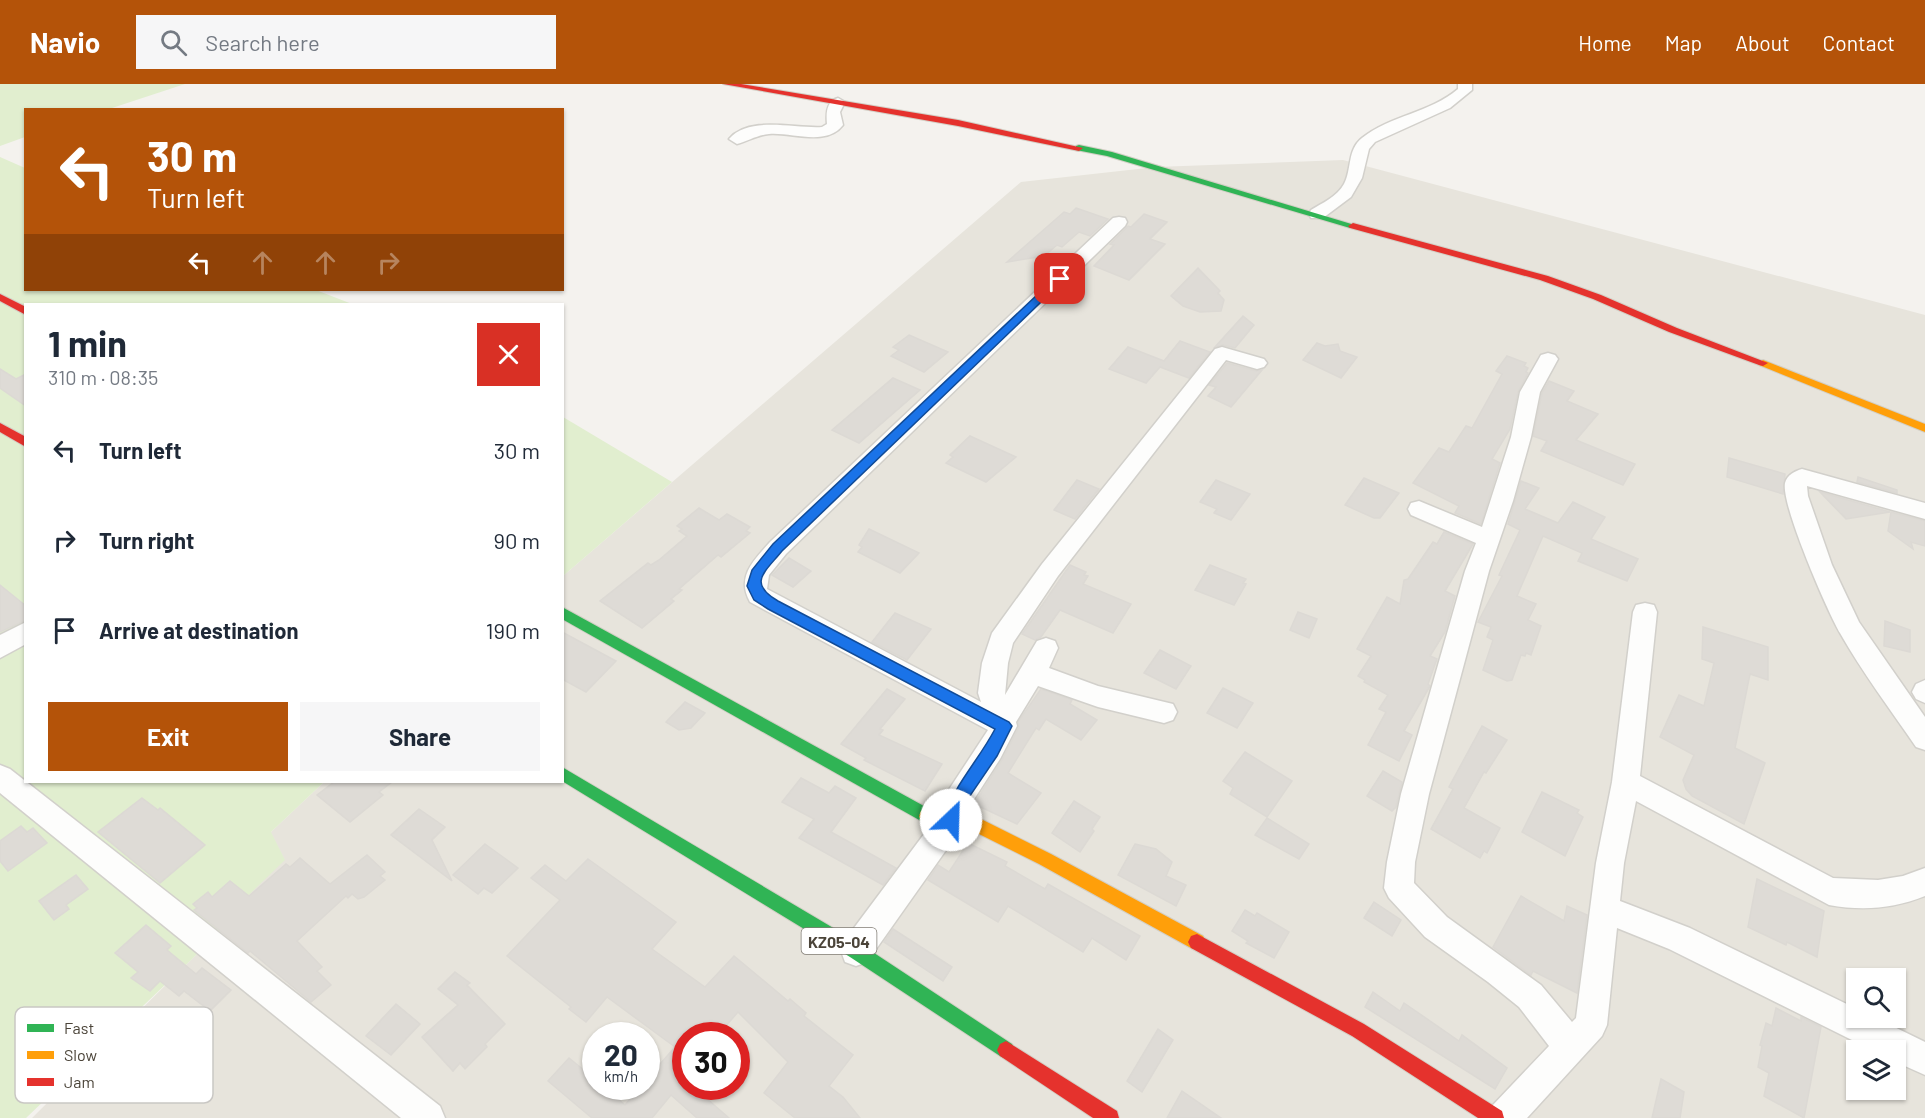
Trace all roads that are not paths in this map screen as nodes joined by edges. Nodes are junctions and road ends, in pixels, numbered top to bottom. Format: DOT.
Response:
graph roads {
  1 [pos="727,84"];
  2 [pos="1465,84"];
  3 [pos="838,102"];
  4 [pos="737,139"];
  5 [pos="1317,214"];
  6 [pos="1119,222"];
  7 [pos="0,297"];
  8 [pos="24,311"];
  9 [pos="1548,359"];
  10 [pos="1257,363"];
  11 [pos="0,427"];
  12 [pos="1925,428"];
  13 [pos="24,442"];
  14 [pos="1419,509"];
  15 [pos="1925,511"];
  16 [pos="1489,539"];
  17 [pos="1645,612"];
  18 [pos="564,613"];
  19 [pos="24,632"];
  20 [pos="0,648"];
  21 [pos="1046,648"];
  22 [pos="1034,672"];
  23 [pos="1164,712"];
  24 [pos="1003,723"];
  25 [pos="1925,739"];
  26 [pos="564,774"];
  27 [pos="0,777"];
  28 [pos="1626,782"];
  29 [pos="951,820"];
  30 [pos="1925,882"];
  31 [pos="1604,909"];
  32 [pos="856,951"];
  33 [pos="1570,1046"];
  34 [pos="1925,1059"];
  35 [pos="428,1118"];
  36 [pos="1110,1118"];
  37 [pos="1495,1118"];
  38 [pos="1504,1118"];
  1 -- 3 [label="street"];
  2 -- 5 [label="street"];
  3 -- 4 [label="street"];
  3 -- 5 [label="street"];
  5 -- 12 [label="street"];
  6 -- 24 [label="street"];
  7 -- 8 [label="street"];
  9 -- 16 [label="street"];
  10 -- 24 [label="street"];
  11 -- 13 [label="street"];
  14 -- 16 [label="street"];
  15 -- 25 [label="street"];
  16 -- 33 [label="street"];
  17 -- 28 [label="street"];
  18 -- 29 [label="street"];
  19 -- 20 [label="street"];
  21 -- 22 [label="street"];
  22 -- 23 [label="street"];
  22 -- 24 [label="street"];
  24 -- 29 [label="street"];
  26 -- 32 [label="street, KZ05-04"];
  27 -- 35 [label="street"];
  28 -- 30 [label="street"];
  28 -- 31 [label="street"];
  29 -- 32 [label="street"];
  29 -- 37 [label="street"];
  31 -- 33 [label="street"];
  31 -- 34 [label="street"];
  32 -- 36 [label="street, KZ05-04"];
  33 -- 38 [label="street"];
}
